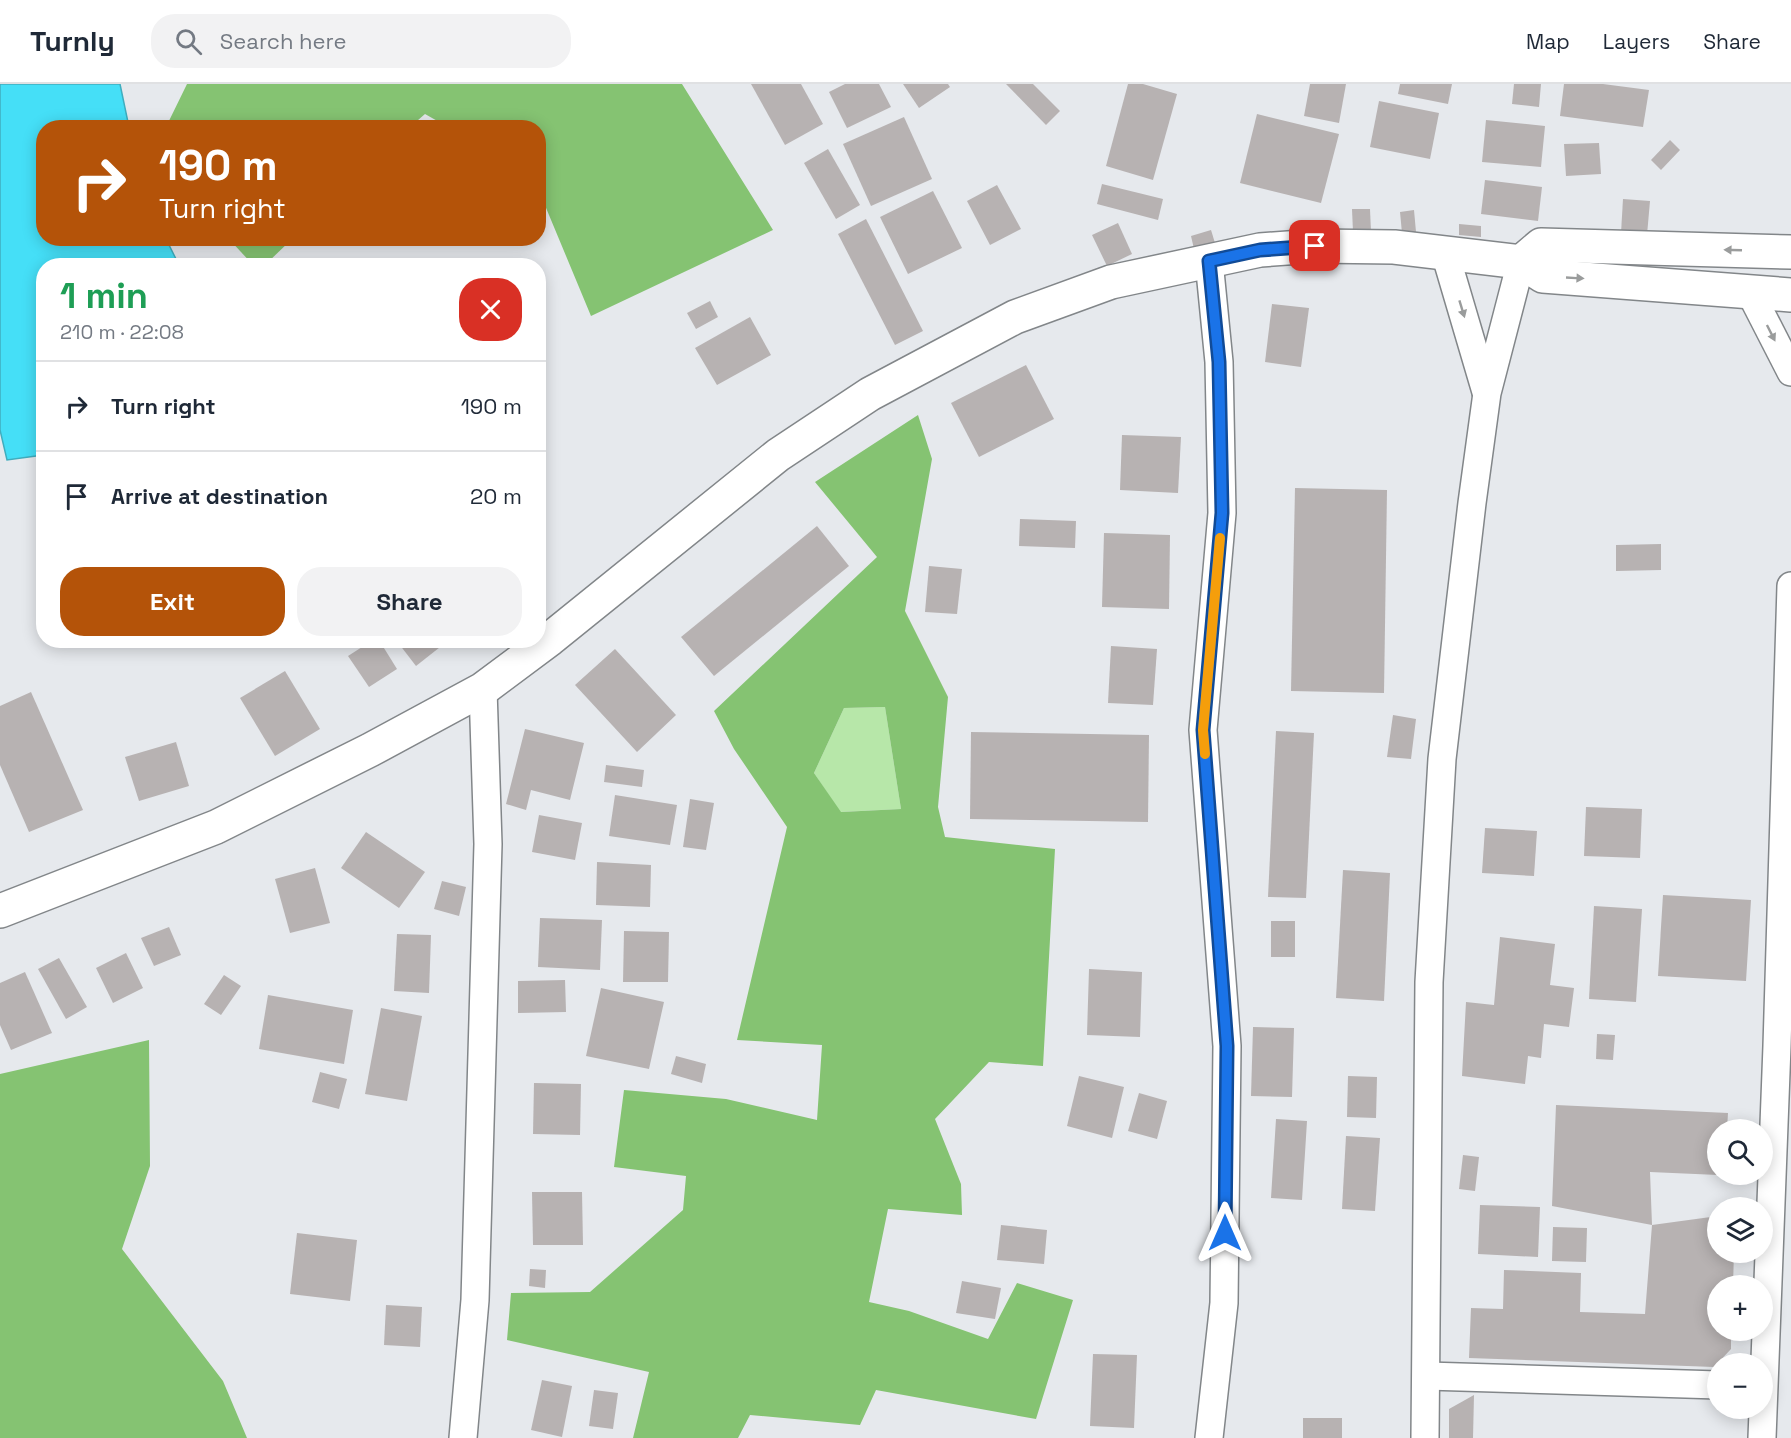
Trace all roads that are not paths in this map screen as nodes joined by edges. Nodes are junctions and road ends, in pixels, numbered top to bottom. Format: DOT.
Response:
graph roads {
  1 [pos="1788,252"];
  2 [pos="1445,253"];
  3 [pos="1209,261"];
  4 [pos="1521,262"];
  5 [pos="1750,294"];
  6 [pos="1788,295"];
  7 [pos="1791,372"];
  8 [pos="1487,393"];
  9 [pos="1791,586"];
  10 [pos="546,642"];
  11 [pos="538,648"];
  12 [pos="483,689"];
  13 [pos="0,911"];
  14 [pos="1764,1353"];
  15 [pos="1427,1376"];
  16 [pos="1707,1385"];
  17 [pos="1762,1419"];
  18 [pos="463,1438"];
  19 [pos="1209,1438"];
  20 [pos="1425,1438"];
  21 [pos="1762,1438"];
  1 -- 4 [label="street, one-way"];
  1 -- 6 [label="street"];
  2 -- 3 [label="street"];
  2 -- 4 [label="street"];
  2 -- 8 [label="street, one-way"];
  3 -- 10 [label="street"];
  3 -- 19 [label="street"];
  4 -- 5 [label="street, one-way"];
  4 -- 8 [label="street"];
  5 -- 6 [label="street"];
  5 -- 7 [label="street, one-way"];
  8 -- 15 [label="street"];
  9 -- 14 [label="street"];
  11 -- 12 [label="street"];
  12 -- 13 [label="street"];
  12 -- 18 [label="street"];
  15 -- 16 [label="street"];
  15 -- 20 [label="street"];
  17 -- 21 [label="street"];
}
